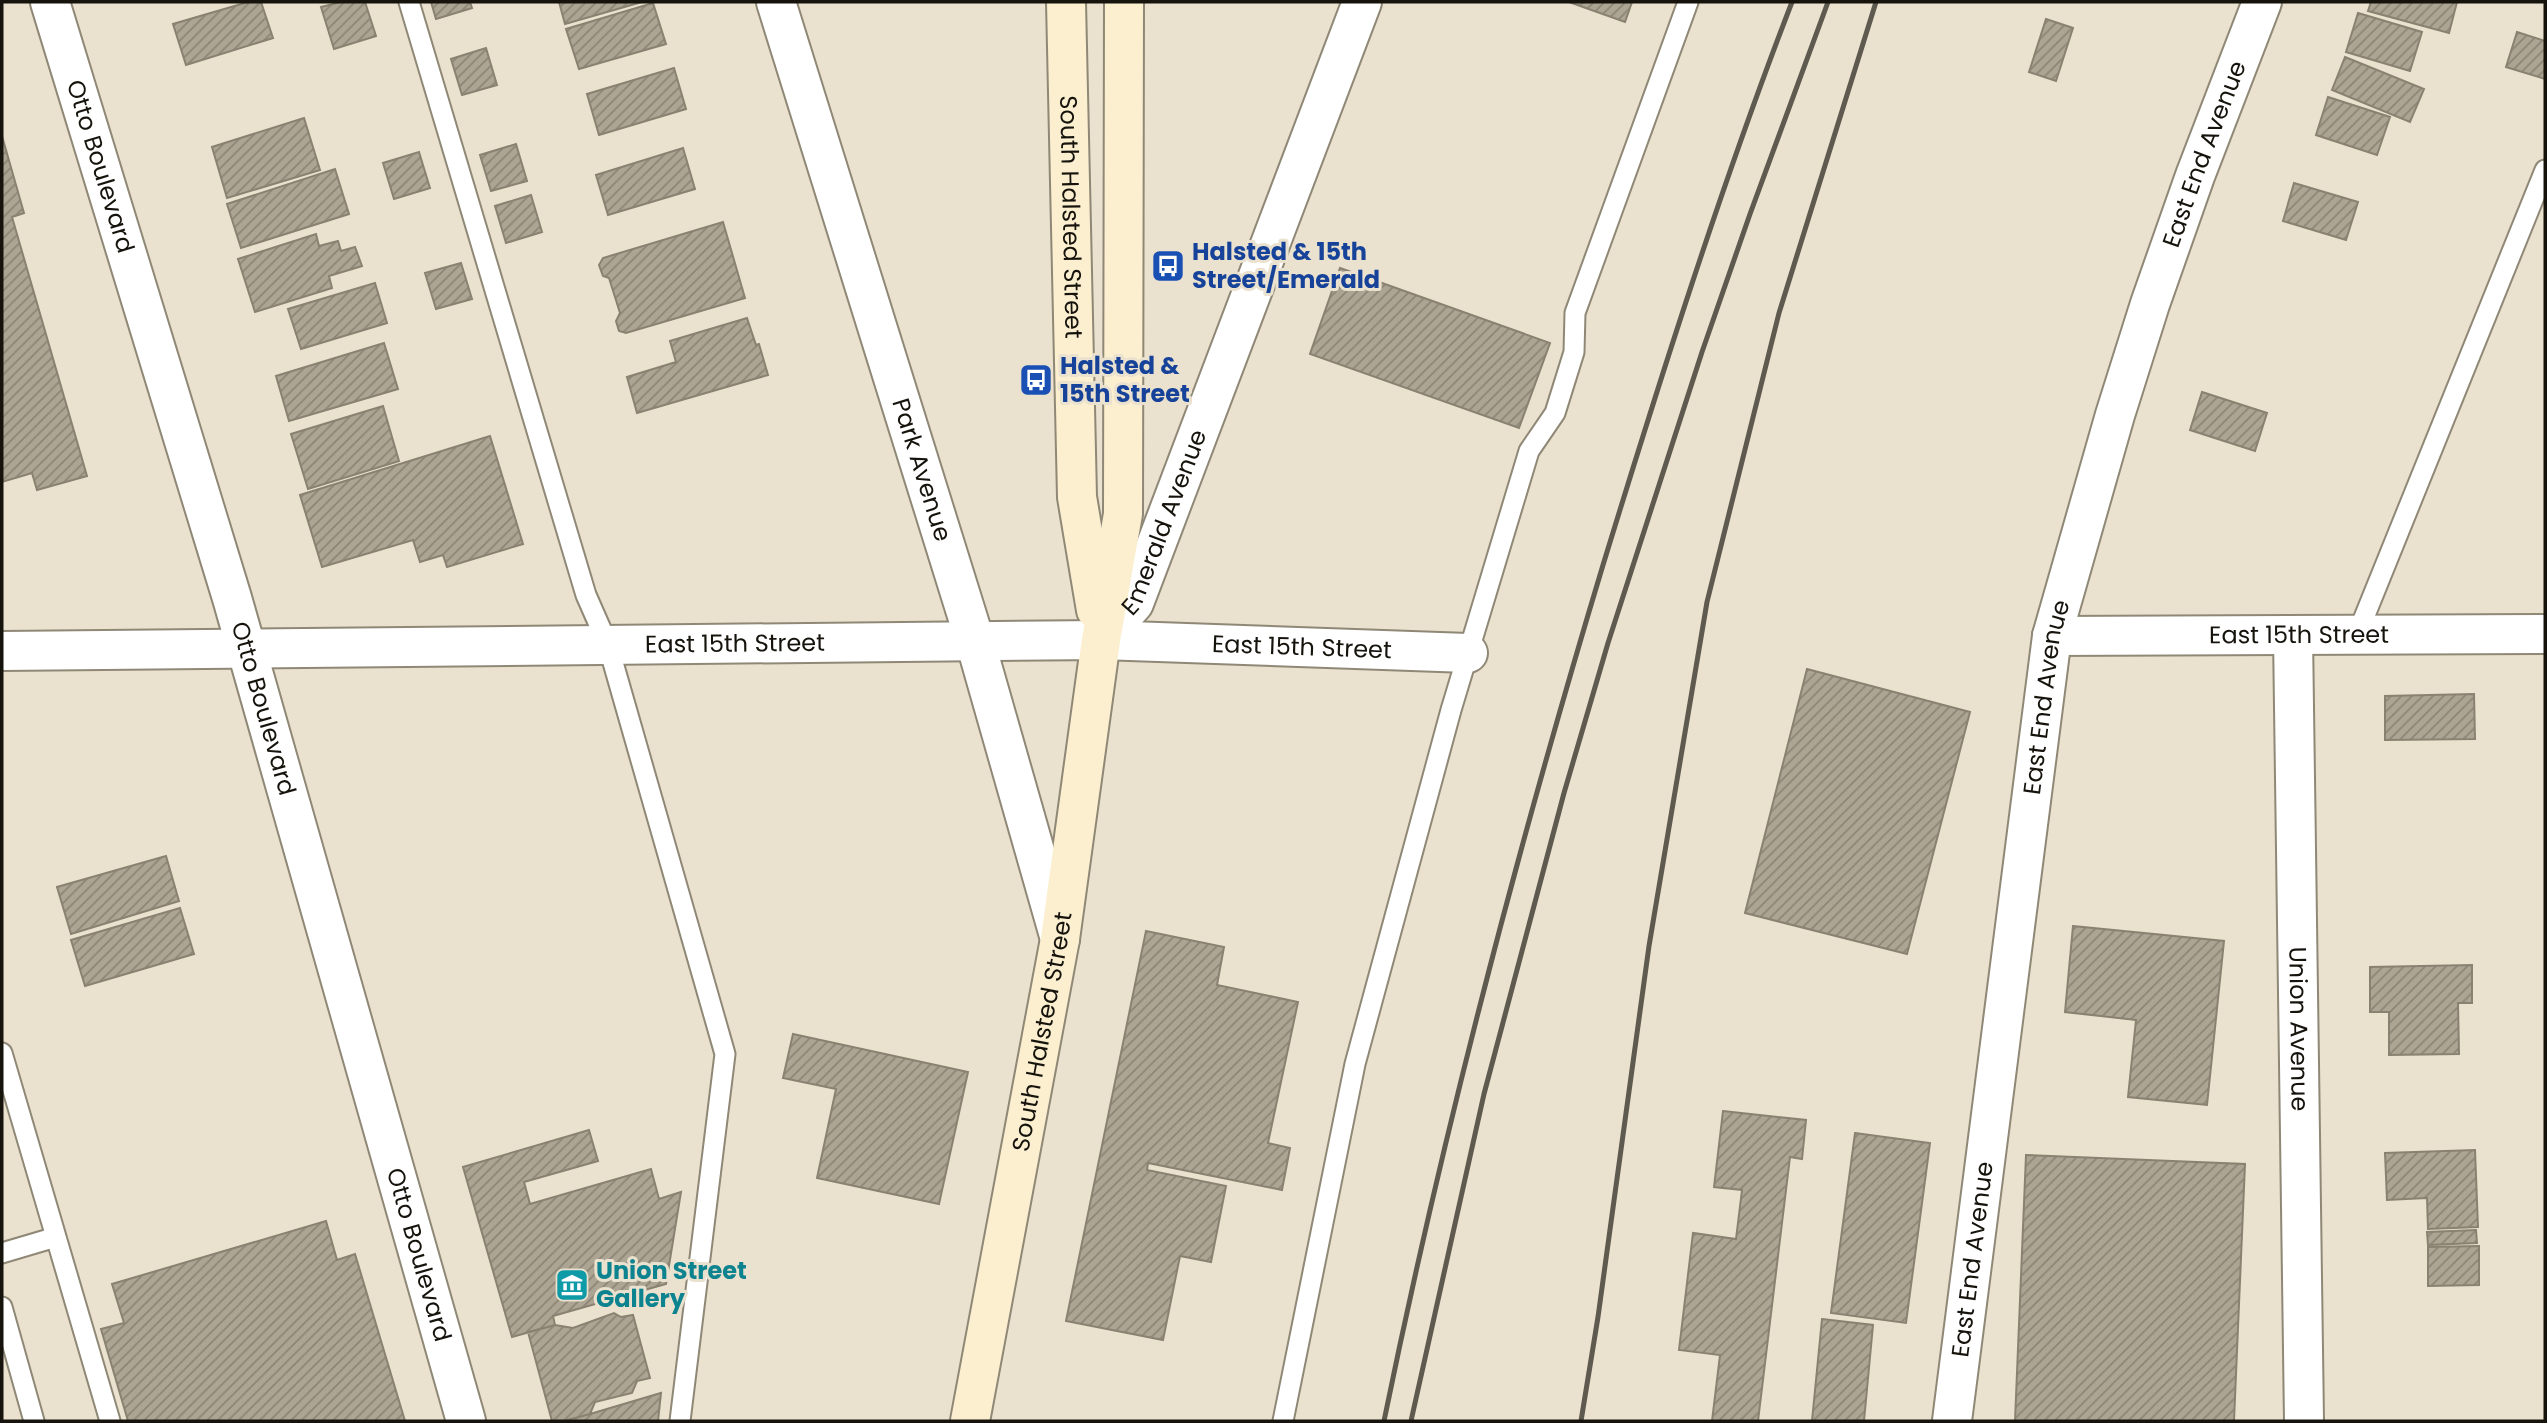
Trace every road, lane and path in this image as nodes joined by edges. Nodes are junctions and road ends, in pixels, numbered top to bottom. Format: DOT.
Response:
graph roads {
  1 [pos="50,2"];
  2 [pos="409,2"];
  3 [pos="776,2"];
  4 [pos="1066,2"];
  5 [pos="1124,2"];
  6 [pos="1362,2"];
  7 [pos="1688,2"];
  8 [pos="2262,2"];
  9 [pos="2545,170"];
  10 [pos="2545,634"];
  11 [pos="2293,635"];
  12 [pos="2357,635"];
  13 [pos="2052,636"];
  14 [pos="1101,640"];
  15 [pos="975,641"];
  16 [pos="608,645"];
  17 [pos="247,649"];
  18 [pos="2,651"];
  19 [pos="1468,653"];
  20 [pos="1060,939"];
  21 [pos="2,1053"];
  22 [pos="56,1237"];
  23 [pos="2,1253"];
  24 [pos="2,1307"];
  25 [pos="34,1421"];
  26 [pos="110,1421"];
  27 [pos="466,1421"];
  28 [pos="680,1421"];
  29 [pos="970,1421"];
  30 [pos="1283,1421"];
  31 [pos="1952,1421"];
  32 [pos="2304,1421"];
  1 -- 17 [label="street, Otto Boulevard"];
  2 -- 16 [label="lane"];
  3 -- 15 [label="street, Park Avenue"];
  4 -- 14 [label="street, South Halsted Street"];
  5 -- 14 [label="street, South Halsted Street"];
  6 -- 14 [label="street, Emerald Avenue"];
  7 -- 19 [label="lane"];
  8 -- 13 [label="street, East End Avenue"];
  9 -- 12 [label="lane"];
  10 -- 12 [label="street, East 15th Street"];
  11 -- 12 [label="street, East 15th Street"];
  11 -- 13 [label="street, East 15th Street"];
  11 -- 32 [label="street, Union Avenue"];
  13 -- 31 [label="street, East End Avenue"];
  14 -- 15 [label="street, East 15th Street"];
  14 -- 19 [label="street, East 15th Street"];
  14 -- 20 [label="street, South Halsted Street"];
  15 -- 16 [label="street, East 15th Street"];
  15 -- 20 [label="street, Park Avenue"];
  16 -- 17 [label="street, East 15th Street"];
  16 -- 28 [label="lane"];
  17 -- 18 [label="street, East 15th Street"];
  17 -- 27 [label="street, Otto Boulevard"];
  19 -- 30 [label="lane"];
  20 -- 29 [label="street, South Halsted Street"];
  21 -- 22 [label="lane"];
  22 -- 23 [label="lane"];
  22 -- 26 [label="lane"];
  24 -- 25 [label="lane"];
}
